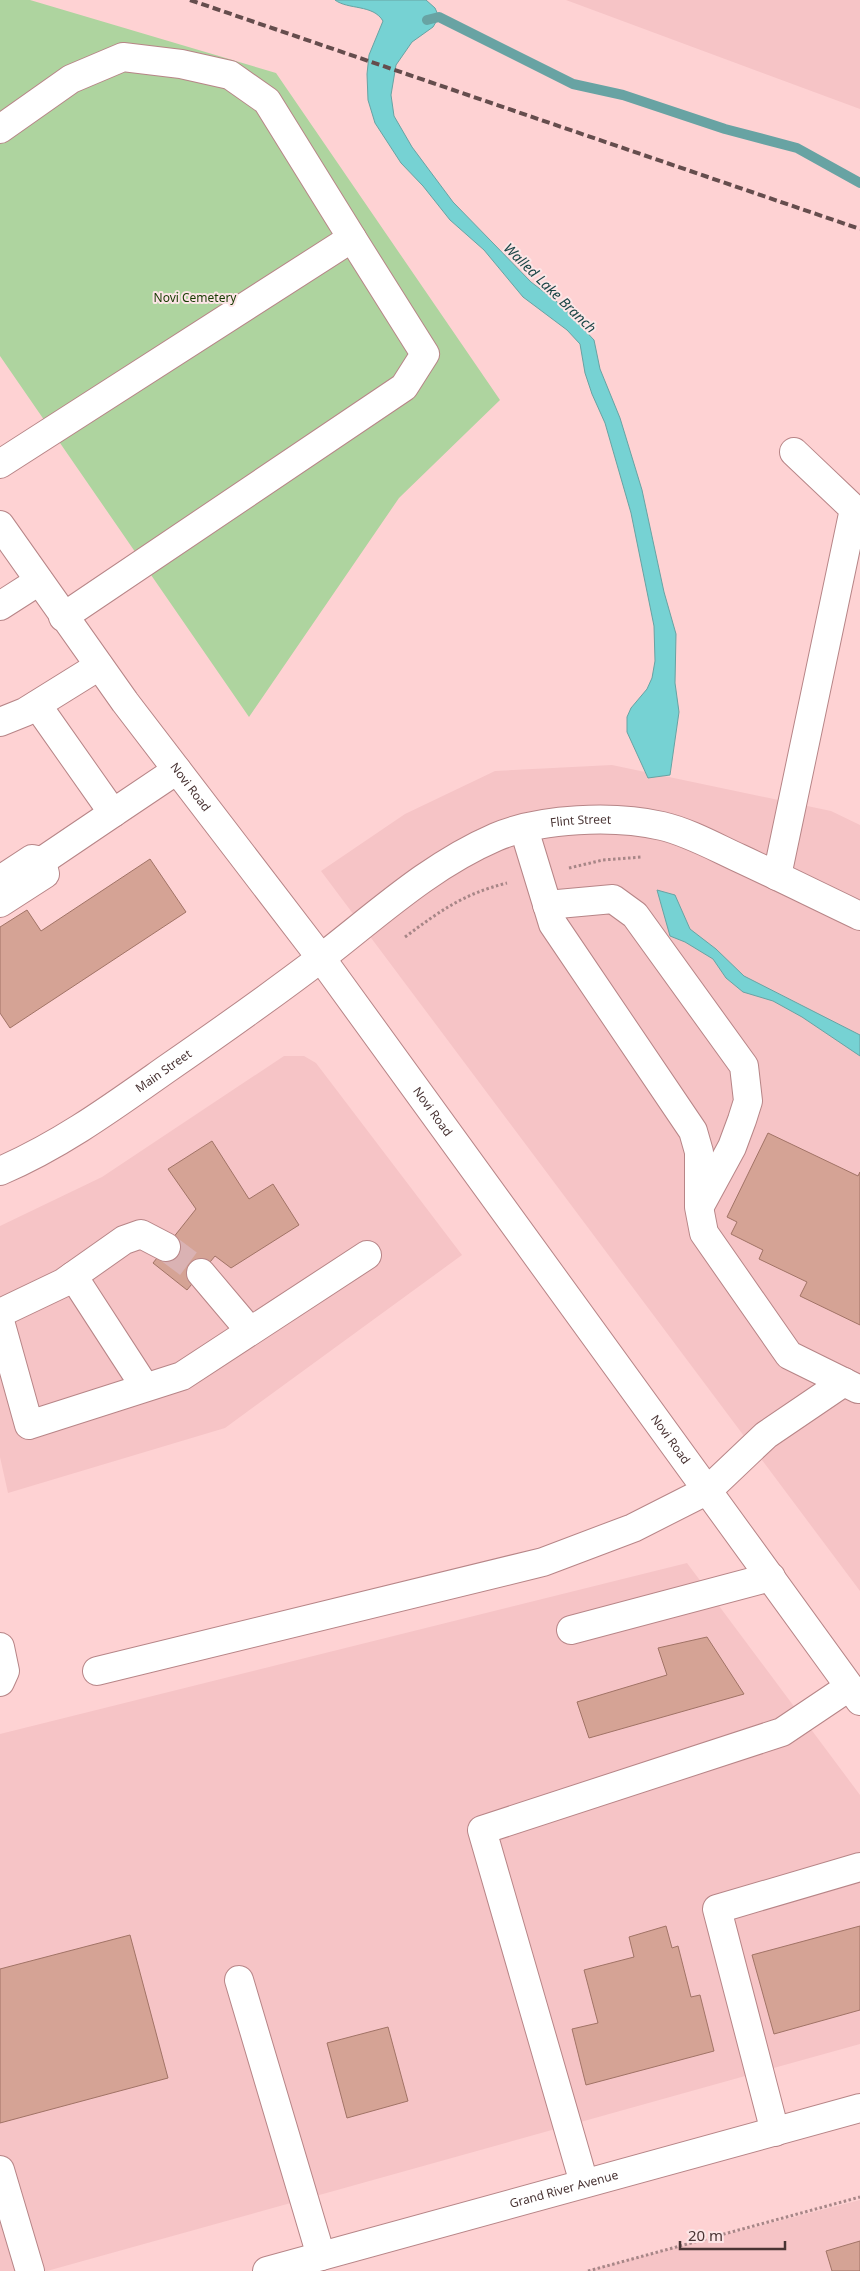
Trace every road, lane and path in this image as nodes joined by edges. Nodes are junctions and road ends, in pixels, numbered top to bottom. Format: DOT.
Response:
graph roads {
  1 [pos="0,129"];
  2 [pos="352,238"];
  3 [pos="794,452"];
  4 [pos="0,464"];
  5 [pos="0,525"];
  6 [pos="39,581"];
  7 [pos="0,606"];
  8 [pos="63,617"];
  9 [pos="99,666"];
  10 [pos="38,705"];
  11 [pos="0,722"];
  12 [pos="177,770"];
  13 [pos="113,813"];
  14 [pos="524,829"];
  15 [pos="42,861"];
  16 [pos="777,876"];
  17 [pos="0,880"];
  18 [pos="0,903"];
  19 [pos="547,905"];
  20 [pos="860,916"];
  21 [pos="321,958"];
  22 [pos="0,1171"];
  23 [pos="699,1207"];
  24 [pos="166,1247"];
  25 [pos="366,1255"];
  26 [pos="201,1273"];
  27 [pos="73,1276"];
  28 [pos="0,1313"];
  29 [pos="0,1320"];
  30 [pos="250,1331"];
  31 [pos="852,1386"];
  32 [pos="145,1387"];
  33 [pos="708,1490"];
  34 [pos="771,1577"];
  35 [pos="571,1630"];
  36 [pos="0,1647"];
  37 [pos="97,1671"];
  38 [pos="0,1682"];
  39 [pos="855,1694"];
  40 [pos="860,1867"];
  41 [pos="239,1980"];
  42 [pos="860,2108"];
  43 [pos="775,2132"];
  44 [pos="0,2170"];
  45 [pos="584,2184"];
  46 [pos="860,2197"];
  47 [pos="321,2256"];
  48 [pos="30,2271"];
  49 [pos="267,2271"];
  50 [pos="588,2271"];
  1 -- 2 [label="main road"];
  2 -- 4 [label="main road"];
  2 -- 8 [label="main road"];
  3 -- 16 [label="main road"];
  5 -- 6 [label="main road, Novi Road"];
  6 -- 7 [label="main road"];
  6 -- 8 [label="main road, Novi Road"];
  8 -- 9 [label="main road, Novi Road"];
  9 -- 10 [label="main road"];
  9 -- 12 [label="main road, Novi Road"];
  10 -- 11 [label="main road"];
  10 -- 13 [label="main road"];
  12 -- 13 [label="main road"];
  12 -- 21 [label="main road, Novi Road"];
  13 -- 15 [label="main road"];
  14 -- 16 [label="main road, Flint Street"];
  14 -- 19 [label="main road"];
  14 -- 21 [label="main road, Flint Street"];
  15 -- 17 [label="main road"];
  15 -- 18 [label="main road"];
  16 -- 20 [label="main road, Flint Street"];
  19 -- 23 [label="main road"];
  19 -- 23 [label="main road"];
  21 -- 22 [label="main road, Main Street"];
  21 -- 33 [label="main road, Novi Road"];
  23 -- 31 [label="main road"];
  24 -- 27 [label="main road"];
  25 -- 30 [label="main road"];
  26 -- 30 [label="main road"];
  27 -- 28 [label="main road"];
  27 -- 32 [label="main road"];
  29 -- 32 [label="main road"];
  30 -- 32 [label="main road"];
  31 -- 33 [label="main road"];
  33 -- 34 [label="main road, Novi Road"];
  33 -- 37 [label="main road"];
  34 -- 35 [label="main road"];
  34 -- 39 [label="main road, Novi Road"];
  36 -- 38 [label="main road"];
  39 -- 45 [label="main road"];
  40 -- 43 [label="main road"];
  41 -- 47 [label="main road"];
  42 -- 43 [label="main road, Grand River Avenue"];
  43 -- 45 [label="main road, Grand River Avenue"];
  44 -- 48 [label="main road"];
  45 -- 47 [label="main road, Grand River Avenue"];
  46 -- 50 [label="path"];
  47 -- 49 [label="main road, Grand River Avenue"];
}
